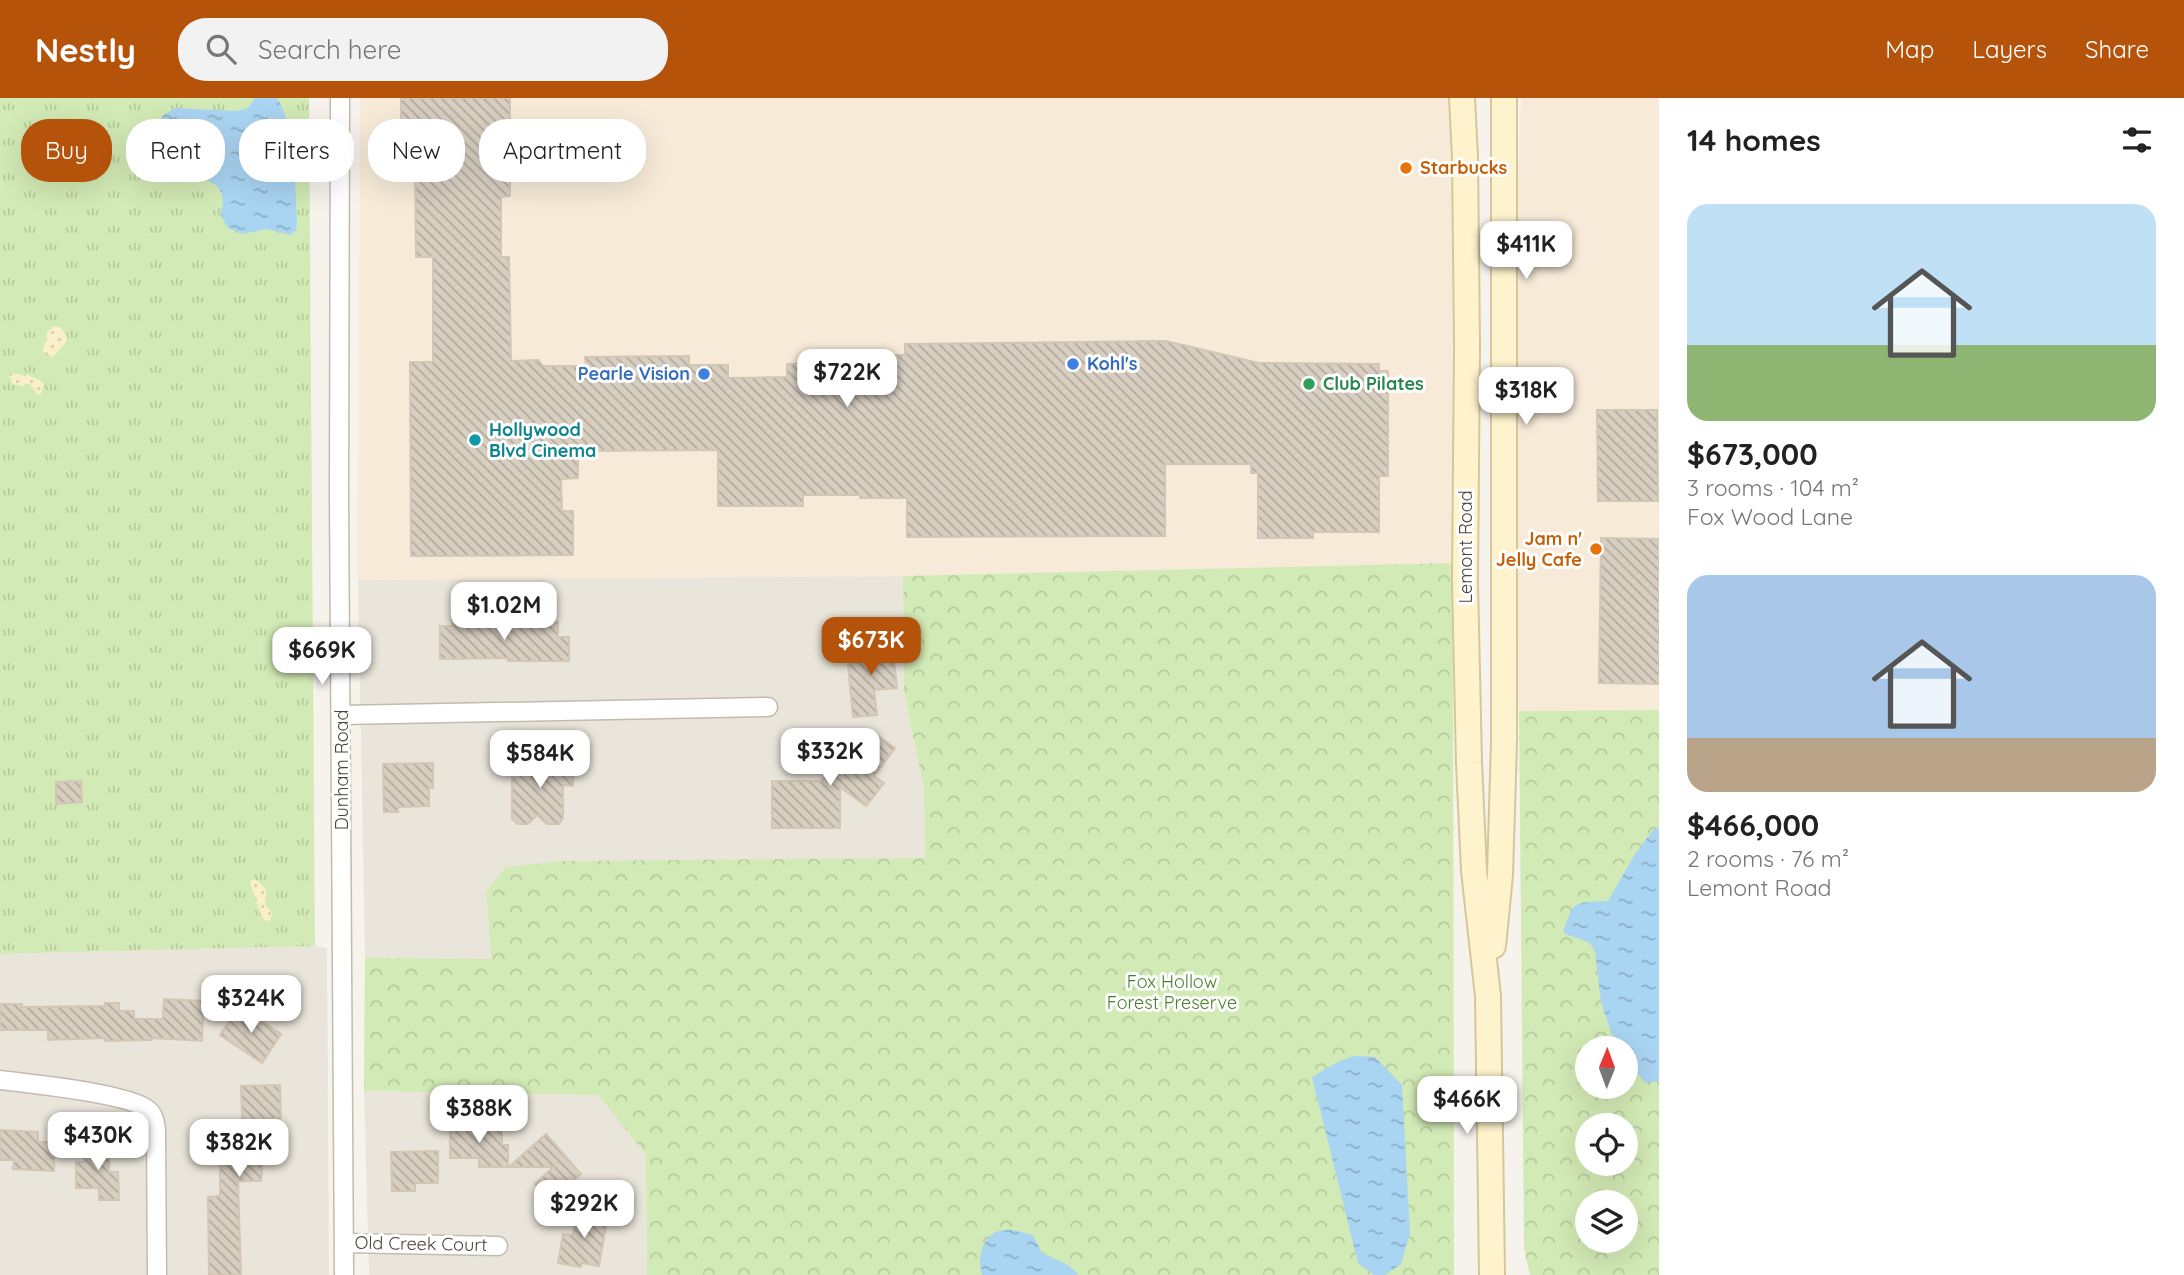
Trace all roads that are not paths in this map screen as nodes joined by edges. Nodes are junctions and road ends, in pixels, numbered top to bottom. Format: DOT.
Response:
graph roads {
  1 [pos="340,98"];
  2 [pos="1462,98"];
  3 [pos="1504,98"];
  4 [pos="768,707"];
  5 [pos="341,715"];
  6 [pos="1488,996"];
  7 [pos="0,1080"];
  8 [pos="344,1243"];
  9 [pos="498,1246"];
  10 [pos="157,1275"];
  11 [pos="344,1275"];
  12 [pos="1492,1275"];
  1 -- 5 [label="street, Dunham Road"];
  2 -- 6 [label="main road, Lemont Road"];
  3 -- 6 [label="main road, Lemont Road"];
  4 -- 5 [label="street"];
  5 -- 8 [label="street, Dunham Road"];
  6 -- 12 [label="main road, Lemont Road"];
  7 -- 10 [label="street"];
  8 -- 9 [label="street, Old Creek Court"];
  8 -- 11 [label="street, Dunham Road"];
}
